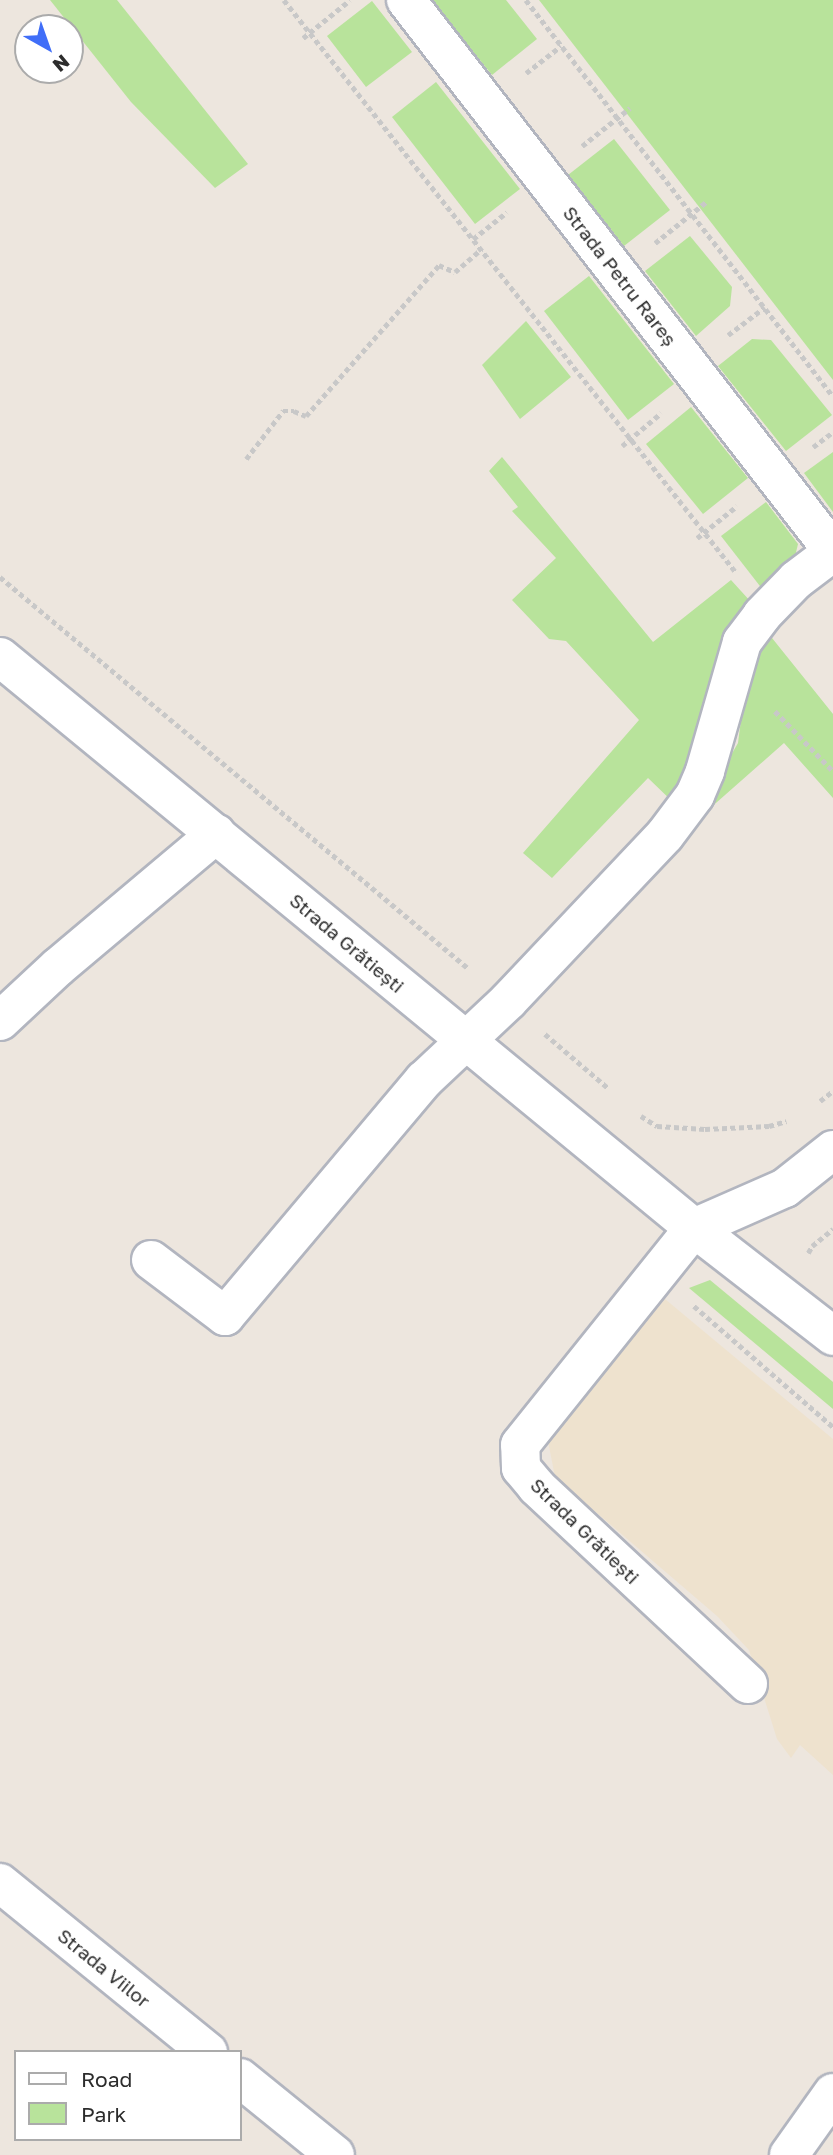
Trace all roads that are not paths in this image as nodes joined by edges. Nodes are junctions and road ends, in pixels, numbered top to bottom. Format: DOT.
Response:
graph roads {
  1 [pos="406,0"];
  2 [pos="833,551"];
  3 [pos="0,657"];
  4 [pos="216,834"];
  5 [pos="0,1021"];
  6 [pos="466,1042"];
  7 [pos="833,1150"];
  8 [pos="694,1228"];
  9 [pos="151,1260"];
  10 [pos="833,1336"];
  11 [pos="748,1684"];
  12 [pos="0,1883"];
  13 [pos="206,2050"];
  14 [pos="242,2080"];
  15 [pos="833,2093"];
  16 [pos="335,2155"];
  17 [pos="789,2155"];
  1 -- 2 [label="street, Strada Petru Rareș"];
  2 -- 6 [label="street"];
  3 -- 4 [label="street, Strada Grătiești"];
  4 -- 5 [label="street"];
  4 -- 6 [label="street, Strada Grătiești"];
  6 -- 8 [label="street, Strada Grătiești"];
  6 -- 9 [label="street"];
  7 -- 8 [label="street"];
  8 -- 10 [label="street, Strada Grătiești"];
  8 -- 11 [label="street, Strada Grătiești"];
  12 -- 13 [label="street, Strada Viilor"];
  14 -- 16 [label="street"];
  15 -- 17 [label="street"];
}
